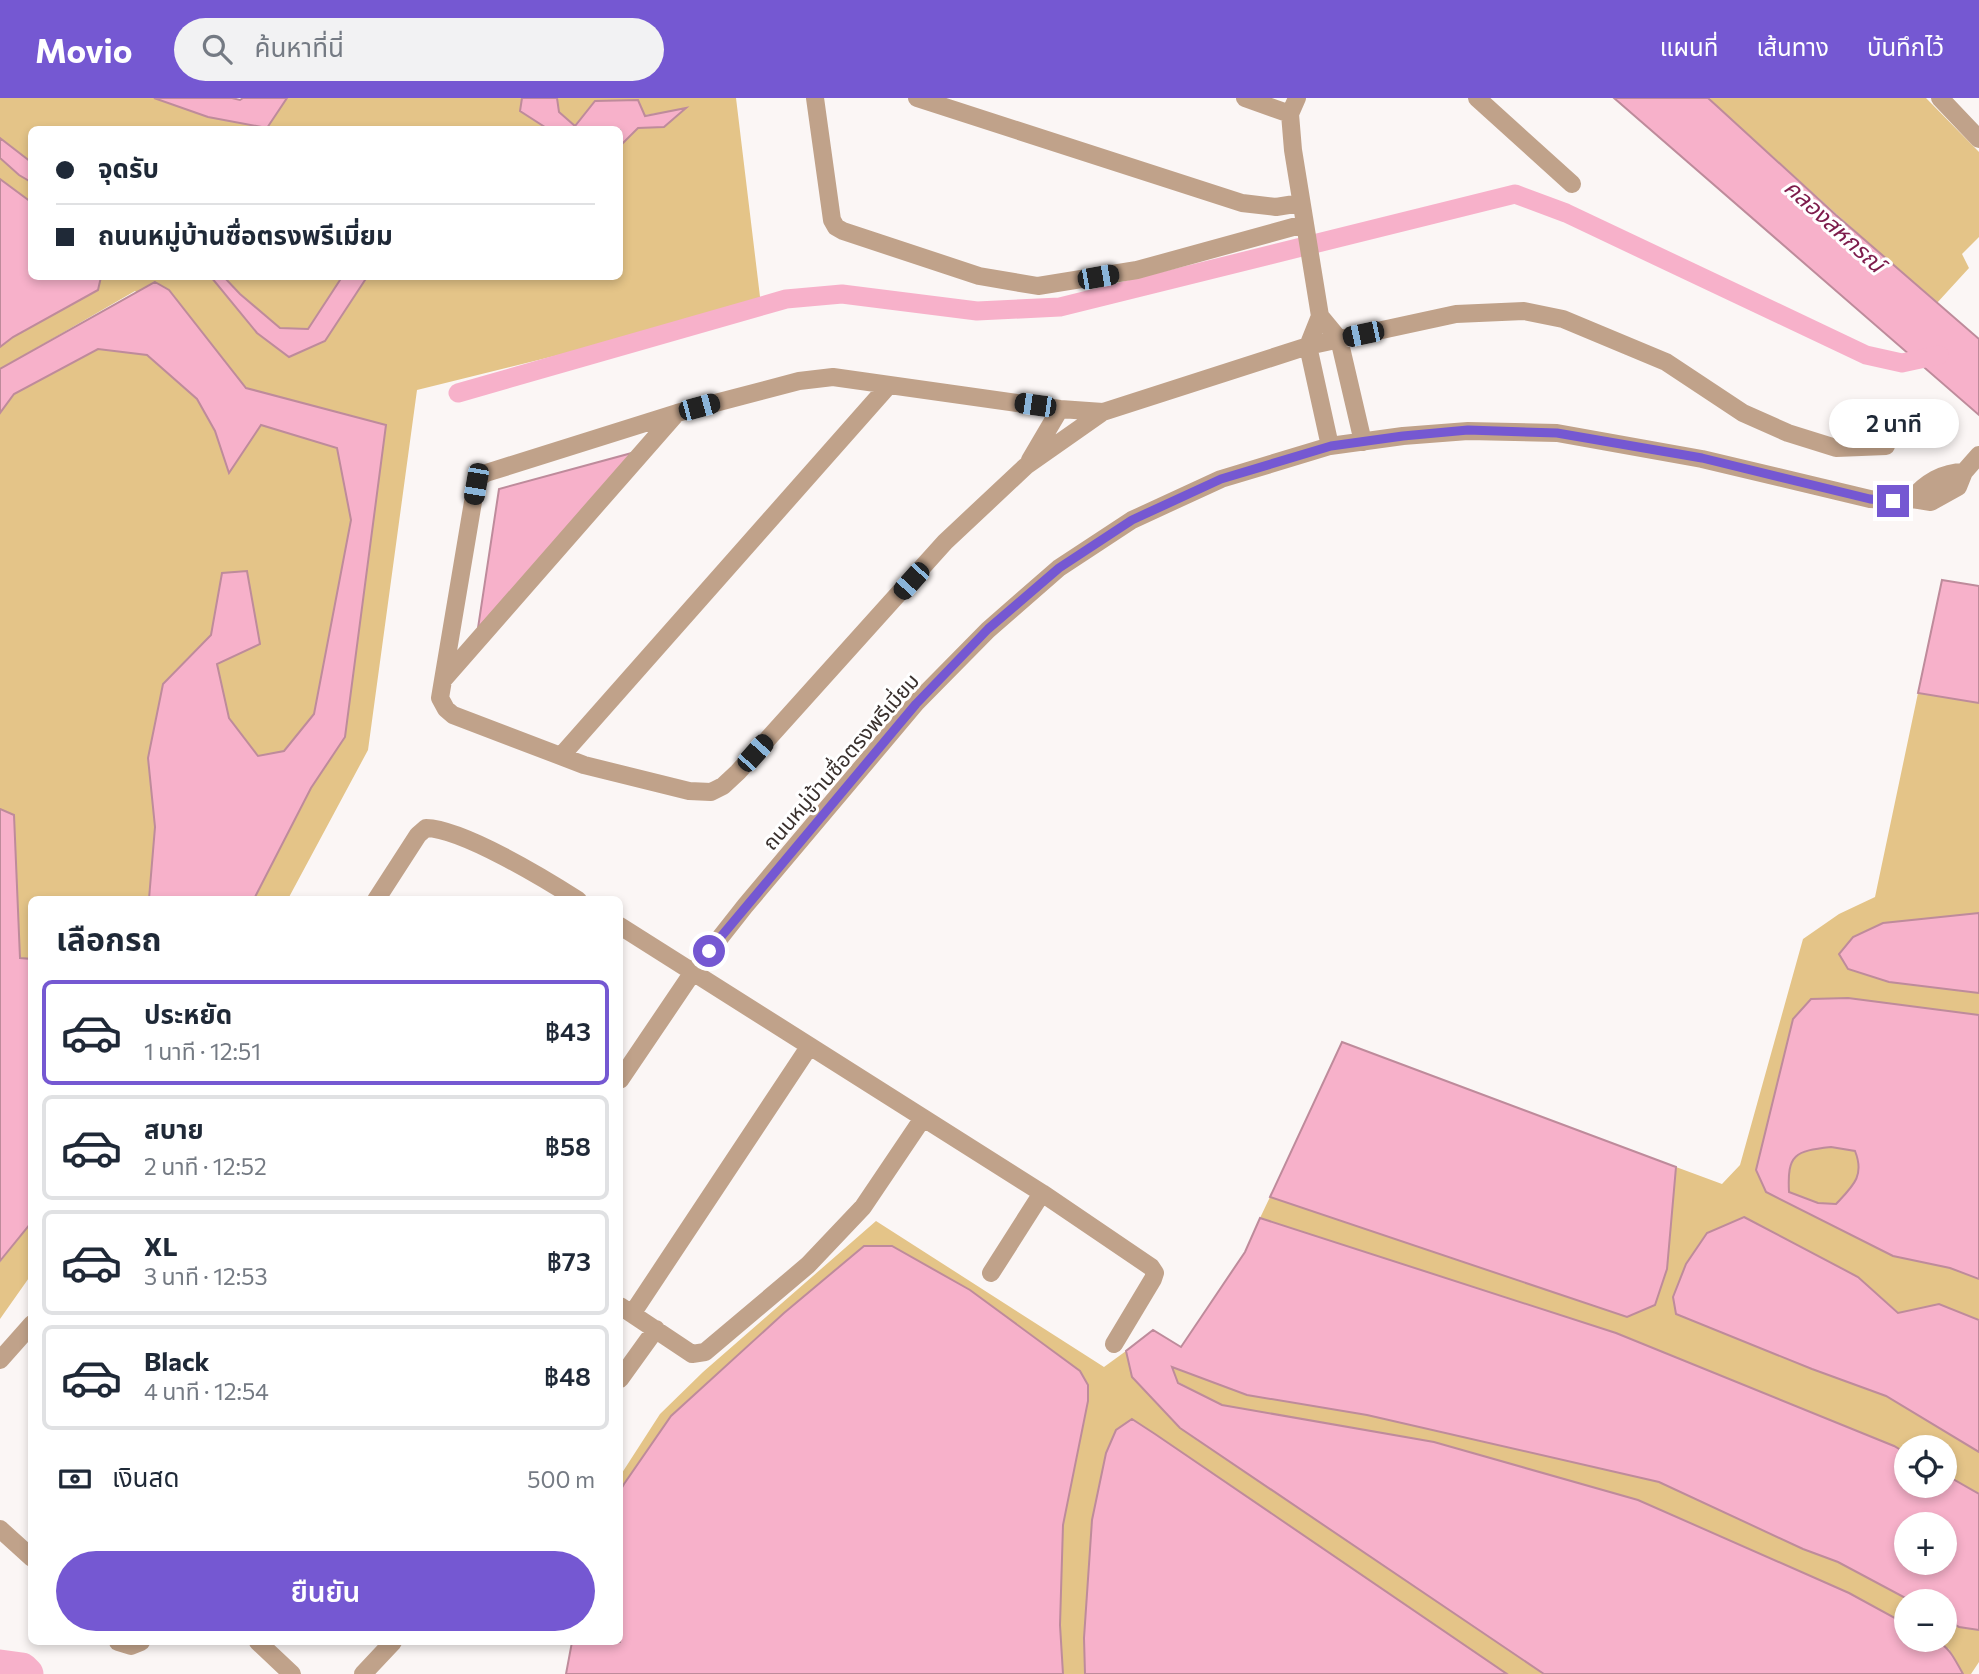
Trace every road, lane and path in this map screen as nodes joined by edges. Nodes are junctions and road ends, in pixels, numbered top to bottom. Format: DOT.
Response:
graph roads {
  1 [pos="816,98"];
  2 [pos="917,98"];
  3 [pos="1245,98"];
  4 [pos="1477,98"];
  5 [pos="1940,98"];
  6 [pos="1294,106"];
  7 [pos="1979,139"];
  8 [pos="1572,184"];
  9 [pos="1301,203"];
  10 [pos="1258,205"];
  11 [pos="1304,225"];
  12 [pos="1261,237"];
  13 [pos="1320,316"];
  14 [pos="1339,339"];
  15 [pos="1308,346"];
  16 [pos="889,384"];
  17 [pos="1060,409"];
  18 [pos="1103,412"];
  19 [pos="677,413"];
  20 [pos="1363,442"];
  21 [pos="1331,446"];
  22 [pos="1886,446"];
  23 [pos="1979,455"];
  24 [pos="1026,466"];
  25 [pos="443,680"];
  26 [pos="561,756"];
  27 [pos="379,896"];
  28 [pos="566,896"];
  29 [pos="623,928"];
  30 [pos="693,972"];
  31 [pos="809,1046"];
  32 [pos="623,1076"];
  33 [pos="923,1118"];
  34 [pos="1042,1193"];
  35 [pos="991,1273"];
  36 [pos="626,1310"];
  37 [pos="28,1328"];
  38 [pos="656,1329"];
  39 [pos="1114,1344"];
  40 [pos="0,1360"];
  41 [pos="623,1375"];
  42 [pos="0,1529"];
  43 [pos="28,1548"];
  44 [pos="261,1645"];
  45 [pos="390,1645"];
  46 [pos="292,1674"];
  47 [pos="363,1674"];
  1 -- 12 [label="street"];
  2 -- 10 [label="street"];
  3 -- 6 [label="street"];
  4 -- 8 [label="street"];
  5 -- 7 [label="street"];
  6 -- 9 [label="street"];
  9 -- 10 [label="street"];
  9 -- 11 [label="street"];
  10 -- 12 [label="street"];
  11 -- 12 [label="street"];
  11 -- 13 [label="street"];
  13 -- 14 [label="street"];
  13 -- 15 [label="street"];
  14 -- 15 [label="street"];
  14 -- 20 [label="street"];
  14 -- 22 [label="street"];
  15 -- 18 [label="street"];
  15 -- 21 [label="street"];
  16 -- 17 [label="street"];
  16 -- 19 [label="street"];
  16 -- 26 [label="street"];
  17 -- 18 [label="street"];
  17 -- 24 [label="street"];
  18 -- 24 [label="street"];
  19 -- 25 [label="street"];
  19 -- 25 [label="street"];
  20 -- 21 [label="street, ถนนหมู่บ้านซื่อตรงพรีเมี่ยม"];
  20 -- 23 [label="street, ถนนหมู่บ้านซื่อตรงพรีเมี่ยม"];
  21 -- 30 [label="street, ถนนหมู่บ้านซื่อตรงพรีเมี่ยม"];
  24 -- 26 [label="street"];
  25 -- 26 [label="street"];
  27 -- 28 [label="street"];
  29 -- 30 [label="street"];
  30 -- 31 [label="street"];
  30 -- 32 [label="street, ถนนหมู่บ้านซื่อตรงพรีเมี่ยม"];
  31 -- 33 [label="street"];
  31 -- 36 [label="street"];
  33 -- 34 [label="street"];
  33 -- 38 [label="street"];
  34 -- 35 [label="street"];
  34 -- 39 [label="street"];
  36 -- 38 [label="street"];
  37 -- 40 [label="street"];
  38 -- 41 [label="street"];
  42 -- 43 [label="street"];
  44 -- 46 [label="street"];
  45 -- 47 [label="street"];
}
